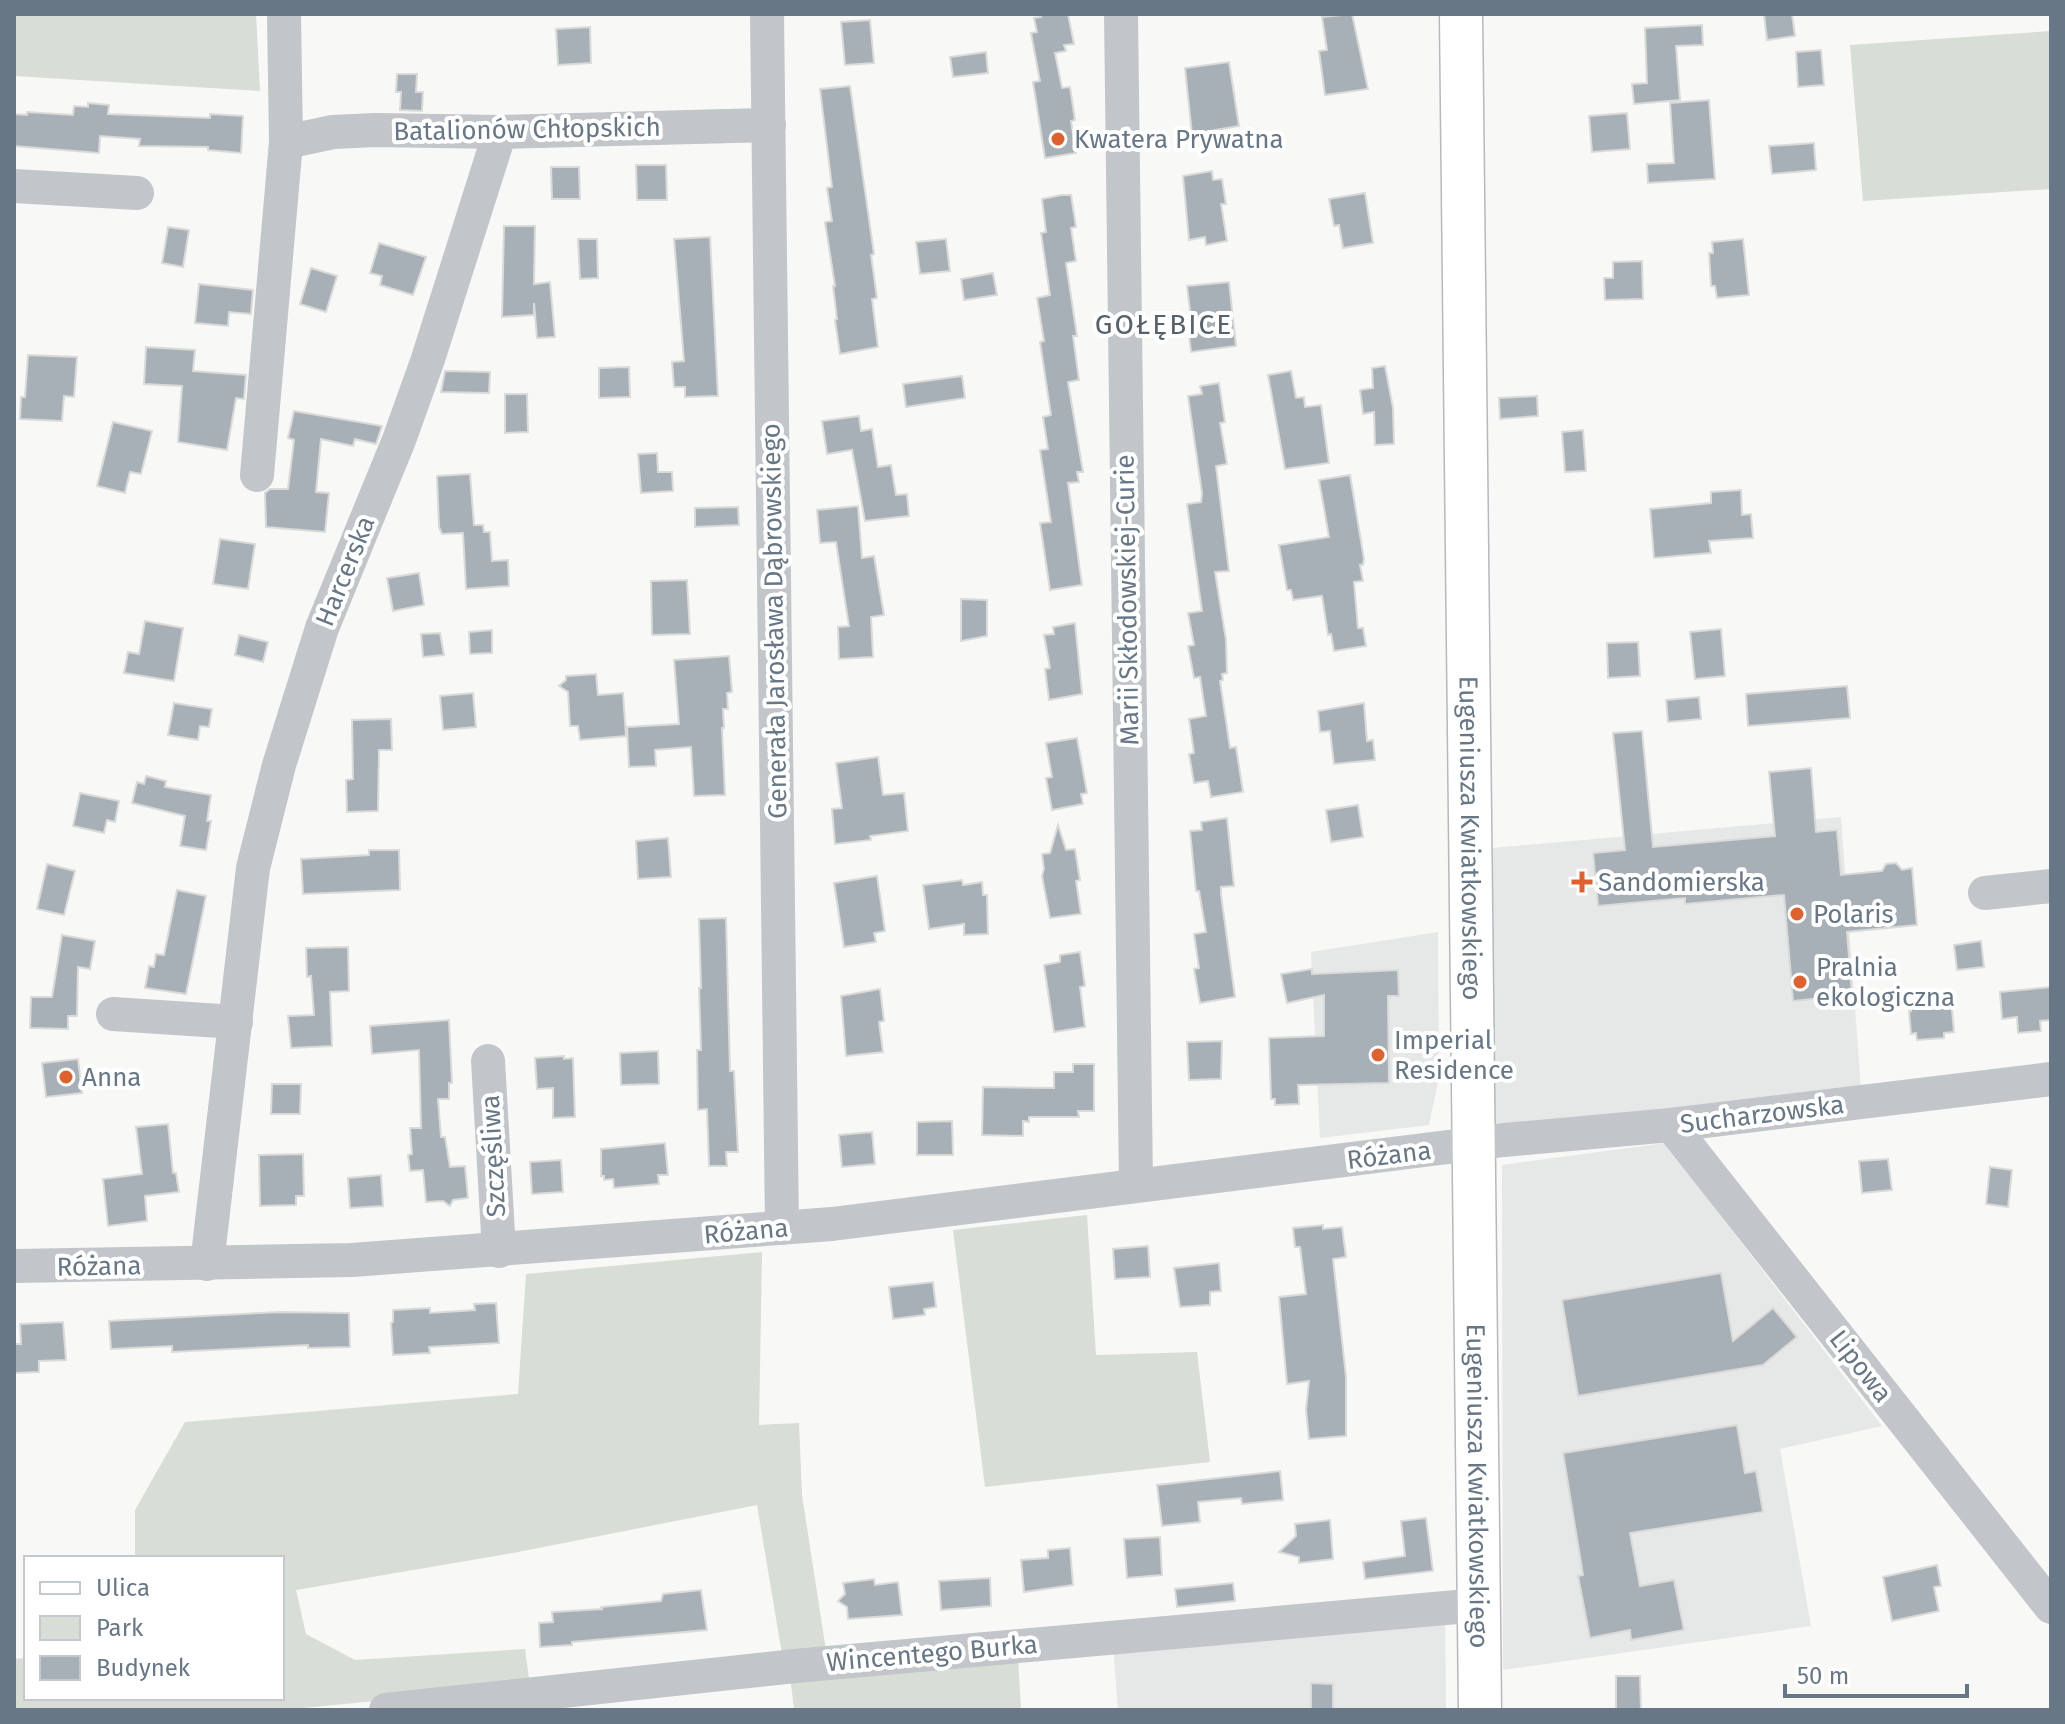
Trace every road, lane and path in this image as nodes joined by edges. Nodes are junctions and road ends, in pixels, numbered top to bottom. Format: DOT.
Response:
graph roads {
  1 [pos="284,14"];
  2 [pos="767,14"];
  3 [pos="1121,14"];
  4 [pos="1461,14"];
  5 [pos="769,125"];
  6 [pos="500,132"];
  7 [pos="286,142"];
  8 [pos="14,186"];
  9 [pos="137,193"];
  10 [pos="257,475"];
  11 [pos="2051,886"];
  12 [pos="1985,893"];
  13 [pos="113,1014"];
  14 [pos="236,1022"];
  15 [pos="488,1061"];
  16 [pos="2051,1079"];
  17 [pos="1671,1125"];
  18 [pos="1473,1145"];
  19 [pos="1136,1185"];
  20 [pos="782,1228"];
  21 [pos="499,1251"];
  22 [pos="207,1264"];
  23 [pos="14,1266"];
  24 [pos="1479,1605"];
  25 [pos="2051,1607"];
  26 [pos="386,1710"];
  27 [pos="1480,1710"];
  1 -- 7 [label="street"];
  2 -- 5 [label="street, Generała Jarosława Dąbrowskiego"];
  3 -- 19 [label="street, Marii Skłodowskiej-Curie"];
  4 -- 18 [label="main road, Eugeniusza Kwiatkowskiego"];
  5 -- 6 [label="street, Batalionów Chłopskich"];
  5 -- 20 [label="street, Generała Jarosława Dąbrowskiego"];
  6 -- 7 [label="street, Batalionów Chłopskich"];
  6 -- 14 [label="street, Harcerska"];
  7 -- 10 [label="street"];
  8 -- 9 [label="street"];
  11 -- 12 [label="street"];
  13 -- 14 [label="street"];
  14 -- 22 [label="street, Harcerska"];
  15 -- 21 [label="street, Szczęśliwa"];
  16 -- 17 [label="street, Sucharzowska"];
  17 -- 18 [label="street, Sucharzowska"];
  17 -- 25 [label="street, Lipowa"];
  18 -- 19 [label="street, Różana"];
  18 -- 24 [label="main road, Eugeniusza Kwiatkowskiego"];
  19 -- 20 [label="street, Różana"];
  20 -- 21 [label="street, Różana"];
  21 -- 22 [label="street, Różana"];
  22 -- 23 [label="street, Różana"];
  24 -- 26 [label="street, Wincentego Burka"];
  24 -- 27 [label="main road, Eugeniusza Kwiatkowskiego"];
}
